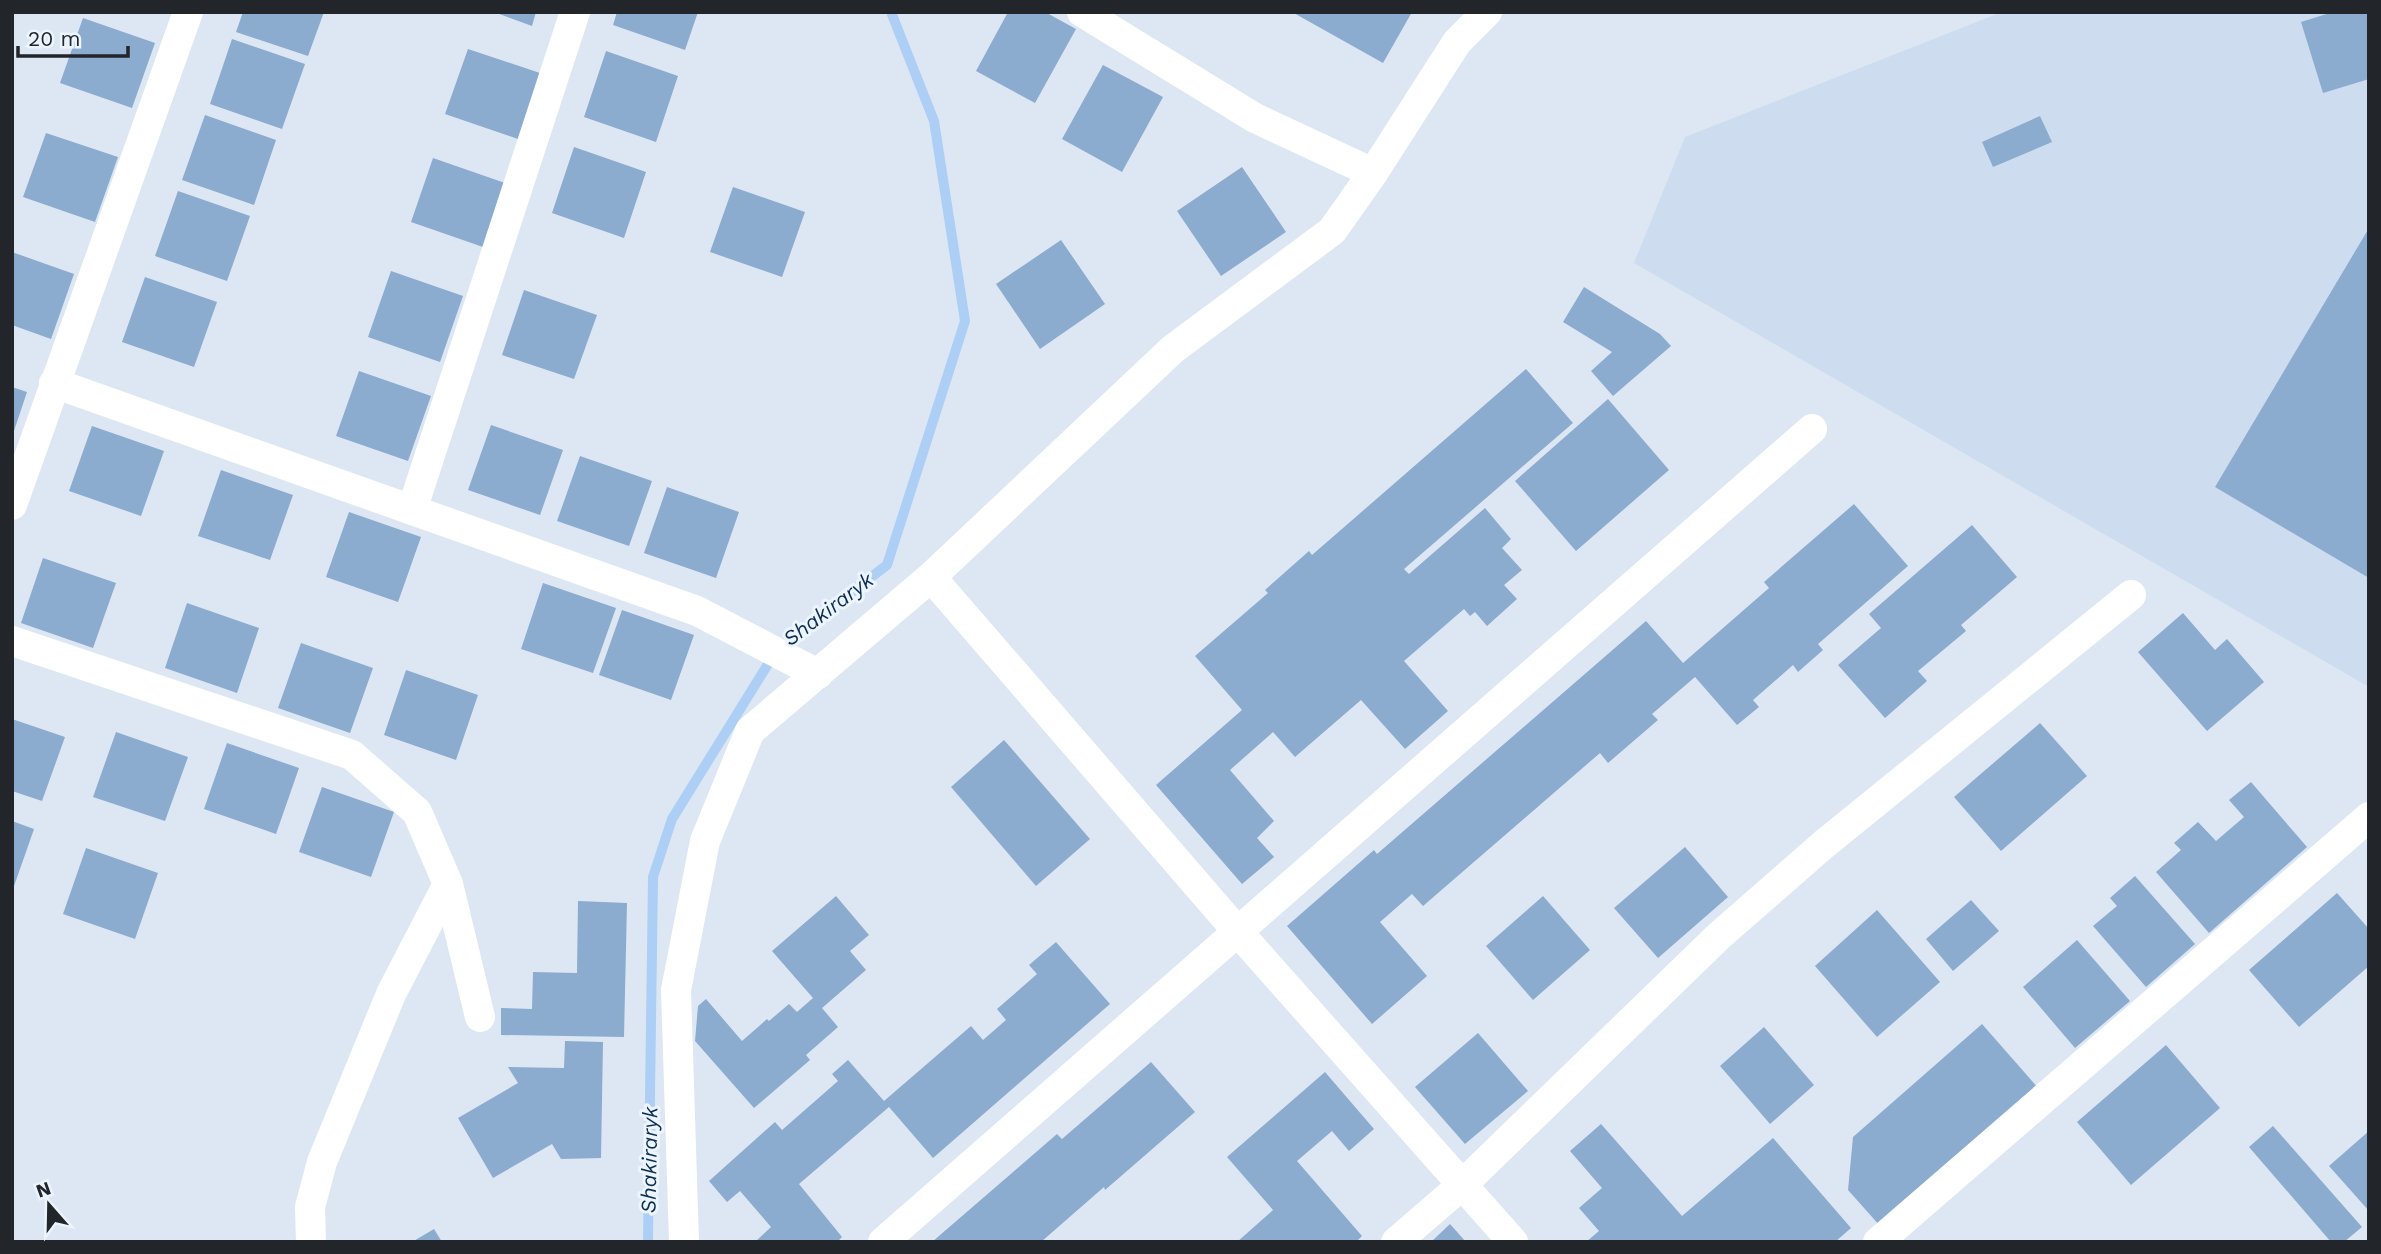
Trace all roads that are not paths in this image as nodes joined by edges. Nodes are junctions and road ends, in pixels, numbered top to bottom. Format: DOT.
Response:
graph roads {
  1 [pos="188,12"];
  2 [pos="575,12"];
  3 [pos="1082,12"];
  4 [pos="1487,12"];
  5 [pos="1373,173"];
  6 [pos="54,383"];
  7 [pos="1812,429"];
  8 [pos="12,505"];
  9 [pos="412,510"];
  10 [pos="931,577"];
  11 [pos="2131,595"];
  12 [pos="12,641"];
  13 [pos="818,674"];
  14 [pos="2369,817"];
  15 [pos="448,884"];
  16 [pos="1238,932"];
  17 [pos="480,1017"];
  18 [pos="1462,1185"];
  19 [pos="311,1242"];
  20 [pos="684,1242"];
  21 [pos="883,1242"];
  22 [pos="1396,1242"];
  23 [pos="1513,1242"];
  24 [pos="1878,1242"];
  1 -- 6 [label="street"];
  2 -- 9 [label="street"];
  3 -- 5 [label="street"];
  4 -- 5 [label="street"];
  5 -- 10 [label="street"];
  6 -- 8 [label="street"];
  6 -- 9 [label="street"];
  7 -- 16 [label="street"];
  9 -- 13 [label="street"];
  10 -- 13 [label="street"];
  10 -- 16 [label="street"];
  11 -- 18 [label="street"];
  12 -- 15 [label="street"];
  13 -- 20 [label="street"];
  14 -- 24 [label="street"];
  15 -- 17 [label="street"];
  15 -- 19 [label="street"];
  16 -- 18 [label="street"];
  16 -- 21 [label="street"];
  18 -- 22 [label="street"];
  18 -- 23 [label="street"];
}
